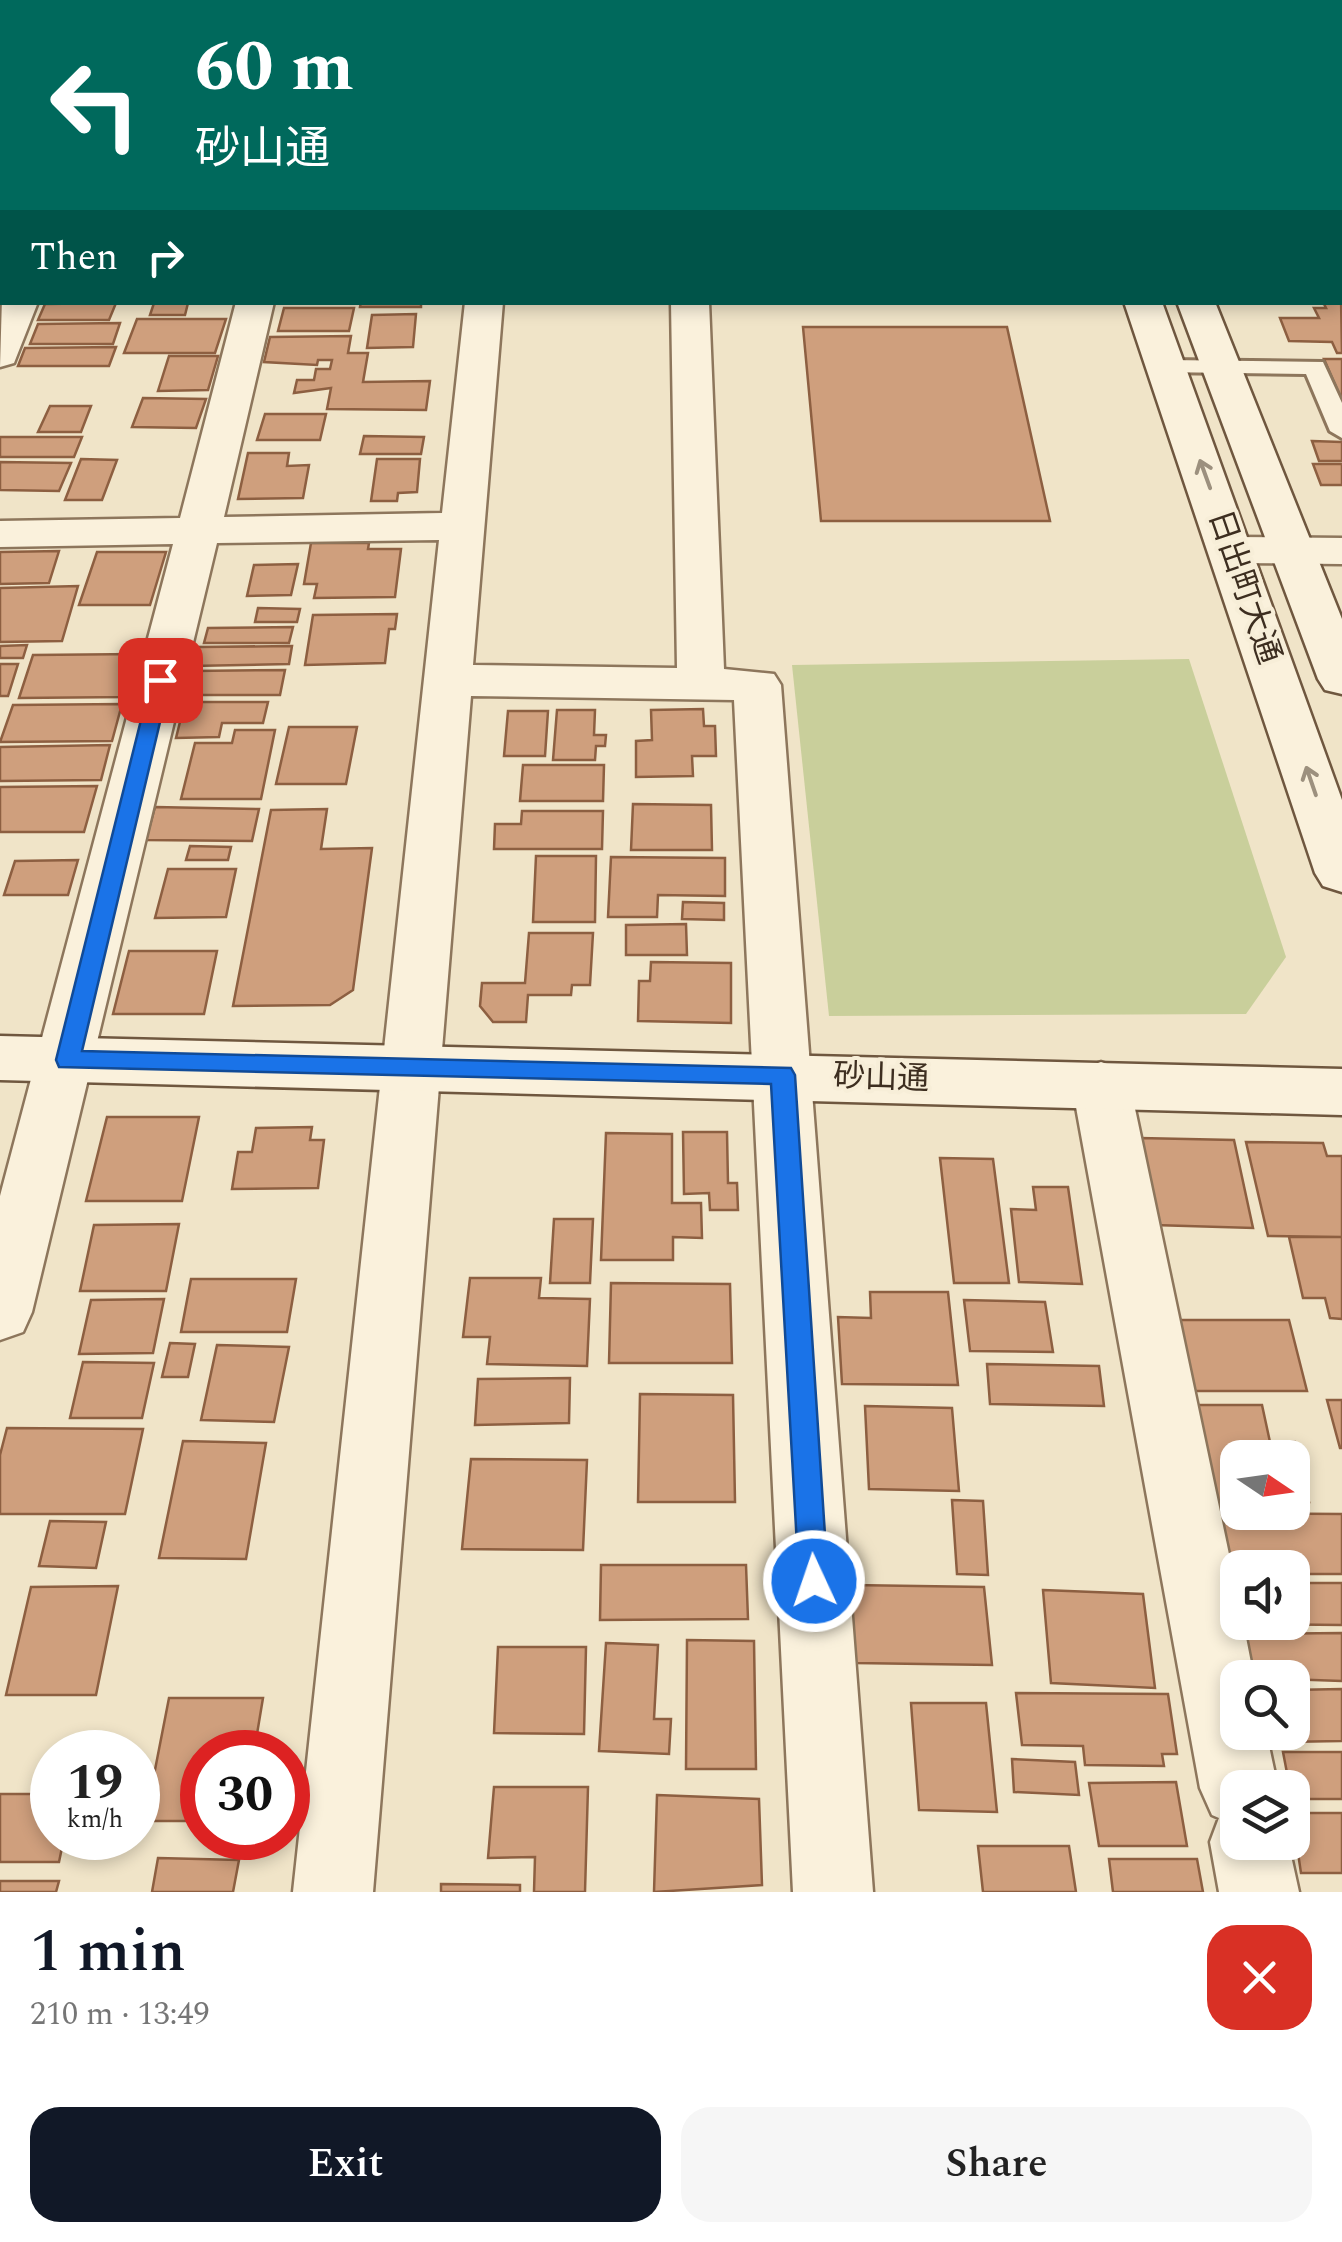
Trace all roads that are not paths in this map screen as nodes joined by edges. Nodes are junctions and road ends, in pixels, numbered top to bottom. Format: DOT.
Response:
graph roads {
  1 [pos="17,305"];
  2 [pos="254,305"];
  3 [pos="484,305"];
  4 [pos="690,305"];
  5 [pos="1144,305"];
  6 [pos="1197,305"];
  7 [pos="0,354"];
  8 [pos="1167,367"];
  9 [pos="1222,367"];
  10 [pos="1342,431"];
  11 [pos="465,526"];
  12 [pos="198,529"];
  13 [pos="0,534"];
  14 [pos="1232,550"];
  15 [pos="1295,550"];
  16 [pos="1342,550"];
  17 [pos="449,680"];
  18 [pos="1342,680"];
  19 [pos="702,684"];
  20 [pos="1342,873"];
  21 [pos="0,1058"];
  22 [pos="68,1060"];
  23 [pos="414,1066"];
  24 [pos="782,1075"];
  25 [pos="1100,1085"];
  26 [pos="1342,1092"];
  27 [pos="0,1312"];
  28 [pos="1234,1770"];
  29 [pos="1253,1860"];
  30 [pos="333,1892"];
  31 [pos="833,1892"];
  32 [pos="1259,1892"];
  1 -- 7 [label="street"];
  2 -- 12 [label="street"];
  3 -- 11 [label="street"];
  4 -- 19 [label="street"];
  5 -- 8 [label="street, 日出町大通"];
  6 -- 9 [label="street, 日出町大通"];
  8 -- 9 [label="lane"];
  14 -- 8 [label="street, 日出町大通, one-way"];
  9 -- 10 [label="lane"];
  9 -- 15 [label="street, 日出町大通"];
  11 -- 12 [label="street"];
  11 -- 17 [label="street"];
  12 -- 13 [label="street"];
  12 -- 22 [label="street"];
  14 -- 15 [label="street"];
  20 -- 14 [label="street, 日出町大通, one-way"];
  15 -- 16 [label="street"];
  15 -- 18 [label="street, 日出町大通"];
  17 -- 19 [label="street"];
  17 -- 23 [label="street"];
  19 -- 24 [label="street"];
  21 -- 22 [label="street, 砂山通"];
  22 -- 23 [label="street, 砂山通"];
  22 -- 27 [label="street"];
  23 -- 24 [label="street, 砂山通"];
  23 -- 30 [label="street"];
  24 -- 25 [label="street, 砂山通"];
  24 -- 31 [label="street"];
  25 -- 26 [label="street, 砂山通"];
  25 -- 28 [label="street"];
  29 -- 32 [label="street"];
}
